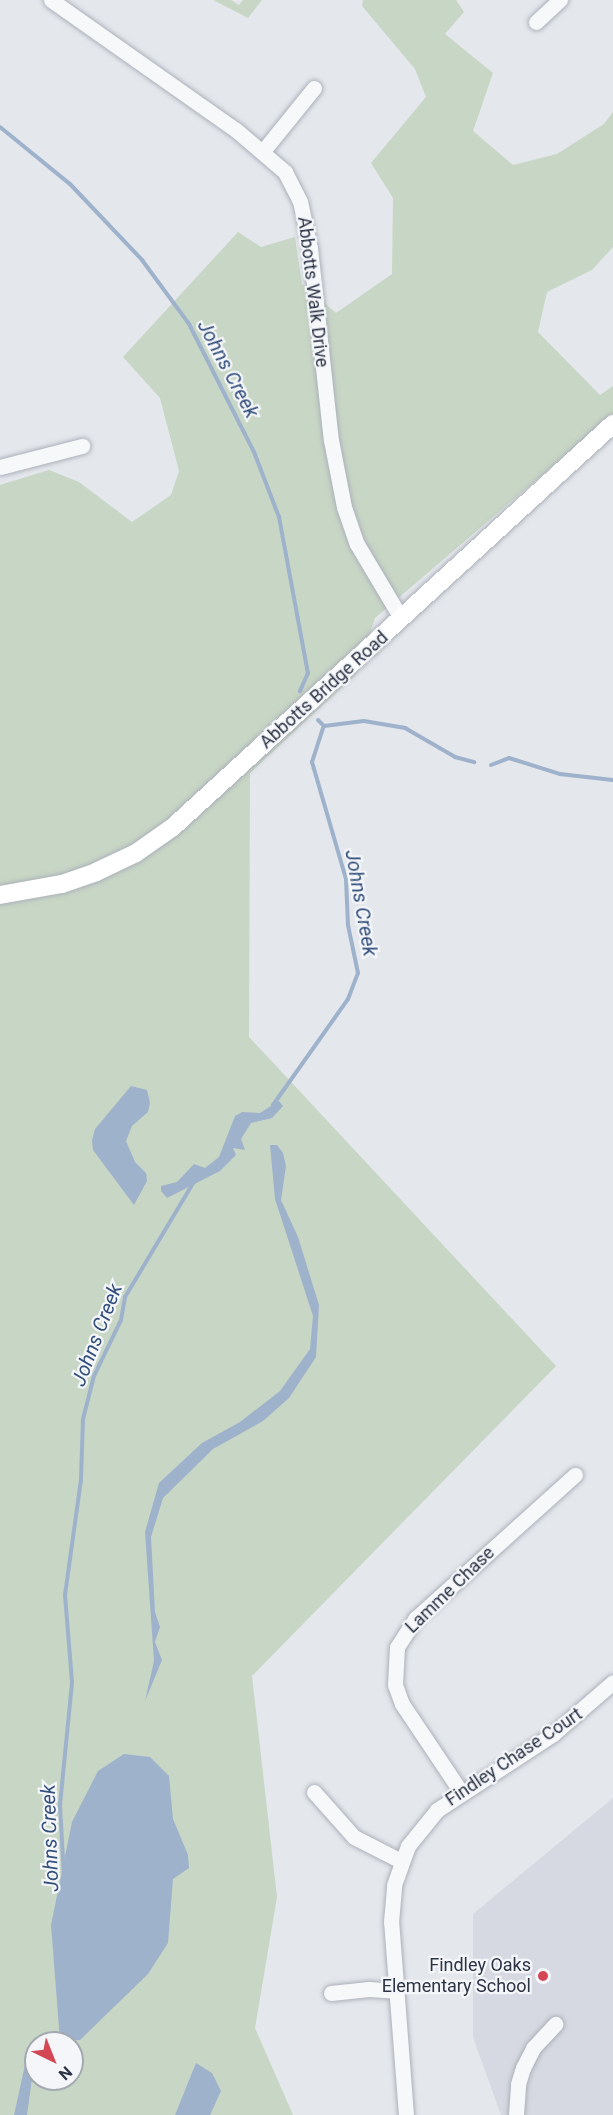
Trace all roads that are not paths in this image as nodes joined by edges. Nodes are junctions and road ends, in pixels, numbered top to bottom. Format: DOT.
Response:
graph roads {
  1 [pos="51,0"];
  2 [pos="560,0"];
  3 [pos="536,22"];
  4 [pos="314,88"];
  5 [pos="263,151"];
  6 [pos="613,424"];
  7 [pos="82,446"];
  8 [pos="0,467"];
  9 [pos="402,618"];
  10 [pos="0,894"];
  11 [pos="575,1474"];
  12 [pos="613,1682"];
  13 [pos="314,1792"];
  14 [pos="461,1792"];
  15 [pos="401,1861"];
  16 [pos="396,1991"];
  17 [pos="331,1993"];
  18 [pos="555,2024"];
  19 [pos="406,2115"];
  20 [pos="516,2115"];
  1 -- 5 [label="street, Abbotts Walk Drive"];
  2 -- 3 [label="street"];
  4 -- 5 [label="street"];
  5 -- 9 [label="street, Abbotts Walk Drive"];
  6 -- 9 [label="main road, Abbotts Bridge Road"];
  7 -- 8 [label="street"];
  9 -- 10 [label="main road, Abbotts Bridge Road"];
  11 -- 14 [label="street, Lamme Chase"];
  12 -- 14 [label="street, Findley Chase Court"];
  13 -- 15 [label="street"];
  14 -- 15 [label="street, Findley Chase Court"];
  15 -- 16 [label="street, Findley Chase Court"];
  16 -- 17 [label="street"];
  16 -- 19 [label="street, Findley Chase Court"];
  18 -- 20 [label="street"];
}
